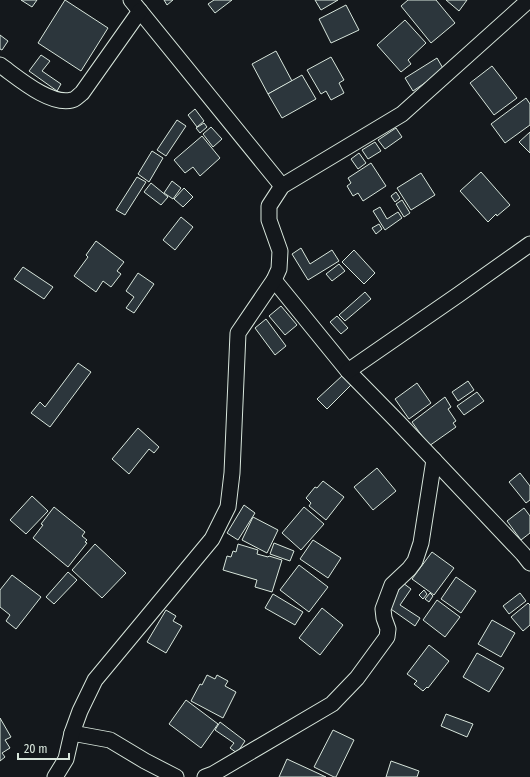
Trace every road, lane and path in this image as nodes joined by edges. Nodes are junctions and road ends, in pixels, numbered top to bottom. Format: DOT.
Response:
graph roads {
  1 [pos="529,0"];
  2 [pos="136,5"];
  3 [pos="0,64"];
  4 [pos="282,186"];
  5 [pos="530,244"];
  6 [pos="274,280"];
  7 [pos="348,371"];
  8 [pos="434,460"];
  9 [pos="530,563"];
  10 [pos="72,733"];
  11 [pos="56,777"];
  12 [pos="176,777"];
  13 [pos="205,777"];
  1 -- 4 [label="street"];
  2 -- 3 [label="street"];
  2 -- 4 [label="street"];
  4 -- 6 [label="street"];
  5 -- 7 [label="street"];
  6 -- 7 [label="street"];
  6 -- 10 [label="street"];
  7 -- 8 [label="street"];
  8 -- 9 [label="street"];
  8 -- 13 [label="street"];
  10 -- 11 [label="street"];
  10 -- 12 [label="street"];
}
